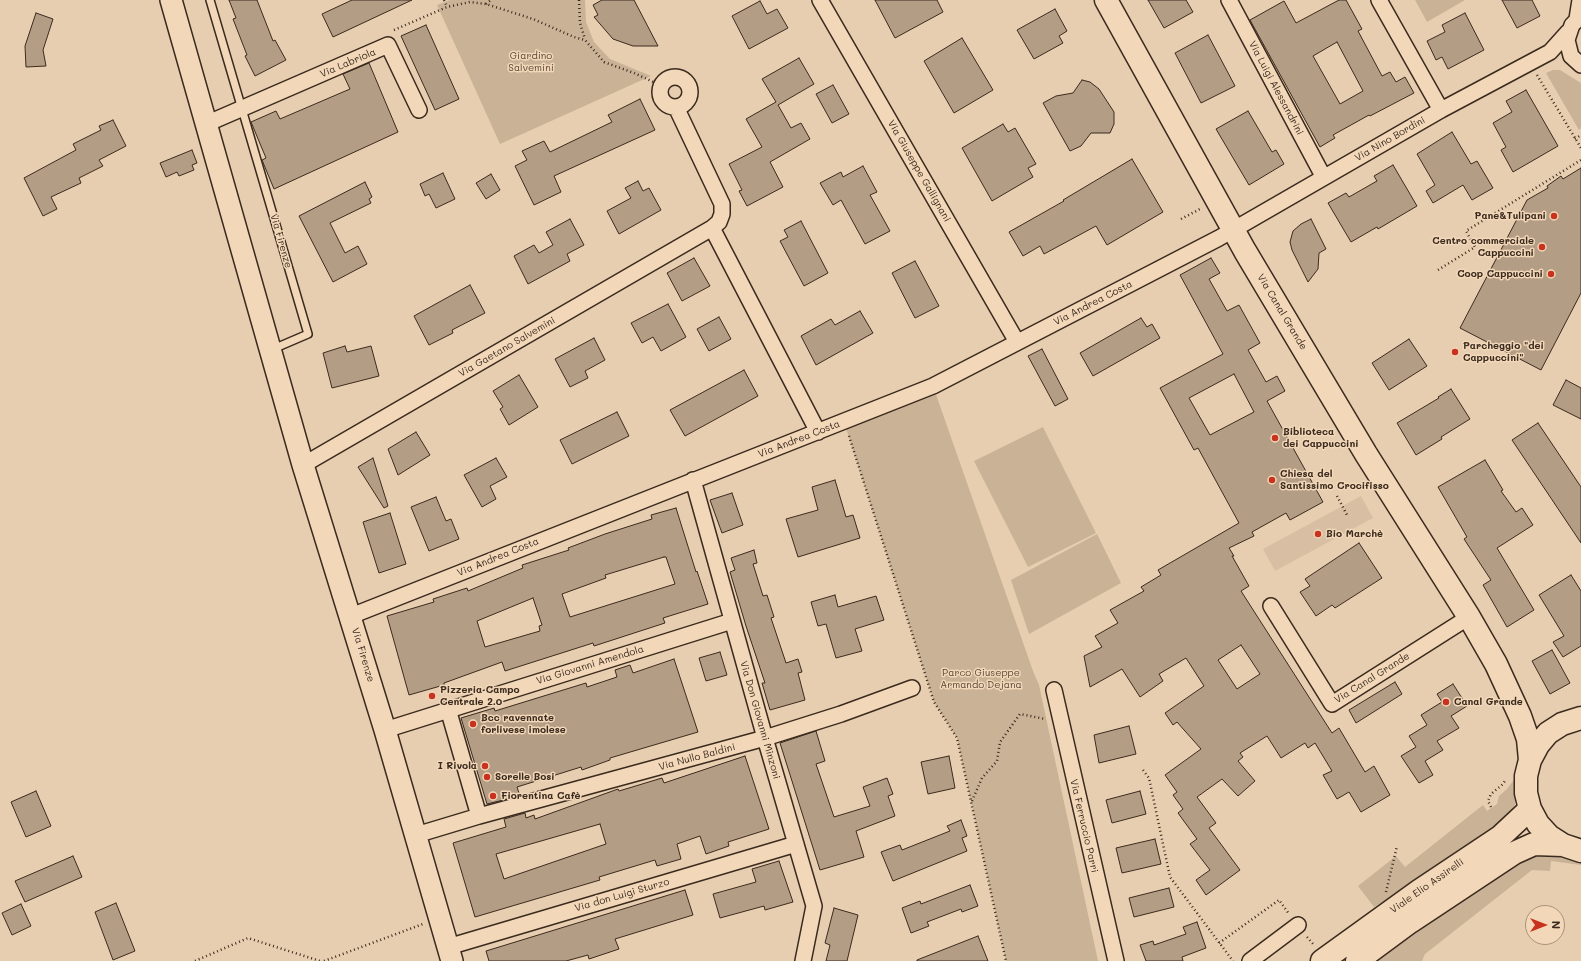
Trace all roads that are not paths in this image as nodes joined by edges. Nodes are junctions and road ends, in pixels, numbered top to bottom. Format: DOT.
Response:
graph roads {
  1 [pos="171,0"];
  2 [pos="210,0"];
  3 [pos="820,0"];
  4 [pos="1106,0"];
  5 [pos="1229,0"];
  6 [pos="1380,0"];
  7 [pos="1580,0"];
  8 [pos="1579,18"];
  9 [pos="1568,32"];
  10 [pos="1550,52"];
  11 [pos="1576,60"];
  12 [pos="676,107"];
  13 [pos="242,108"];
  14 [pos="419,110"];
  15 [pos="1441,110"];
  16 [pos="206,124"];
  17 [pos="1323,176"];
  18 [pos="712,228"];
  19 [pos="1233,230"];
  20 [pos="1017,342"];
  21 [pos="270,350"];
  22 [pos="818,432"];
  23 [pos="303,465"];
  24 [pos="693,480"];
  25 [pos="1271,606"];
  26 [pos="351,616"];
  27 [pos="1469,617"];
  28 [pos="732,621"];
  29 [pos="1496,664"];
  30 [pos="912,688"];
  31 [pos="1054,690"];
  32 [pos="448,710"];
  33 [pos="1571,721"];
  34 [pos="385,730"];
  35 [pos="765,738"];
  36 [pos="1530,760"];
  37 [pos="1530,809"];
  38 [pos="479,816"];
  39 [pos="416,836"];
  40 [pos="796,844"];
  41 [pos="1572,848"];
  42 [pos="1298,925"];
  43 [pos="450,954"];
  44 [pos="803,961"];
  45 [pos="1116,961"];
  46 [pos="1250,961"];
  47 [pos="1322,961"];
  48 [pos="1357,961"];
  1 -- 16 [label="street, Via Firenze"];
  2 -- 13 [label="lane, Via Firenze"];
  3 -- 20 [label="street, Via Giuseppe Gallignani"];
  4 -- 19 [label="main road, Via Canal Grande"];
  5 -- 17 [label="street, Via Luigi Alessandrini"];
  6 -- 15 [label="street"];
  7 -- 8 [label="street"];
  8 -- 9 [label="street, Via Nino Bordini"];
  9 -- 10 [label="street, Via Nino Bordini"];
  9 -- 11 [label="street"];
  10 -- 11 [label="street"];
  10 -- 15 [label="street, Via Nino Bordini"];
  12 -- 12 [label="street"];
  12 -- 18 [label="street"];
  13 -- 14 [label="street, Via Labriola"];
  13 -- 16 [label="street"];
  13 -- 21 [label="lane, Via Firenze"];
  15 -- 17 [label="street, Via Nino Bordini"];
  16 -- 21 [label="street, Via Firenze"];
  17 -- 19 [label="street, Via Nino Bordini"];
  18 -- 22 [label="street"];
  18 -- 23 [label="street, Via Gaetano Salvemini"];
  19 -- 20 [label="street, Via Andrea Costa"];
  19 -- 27 [label="main road, Via Canal Grande"];
  20 -- 22 [label="street, Via Andrea Costa"];
  21 -- 23 [label="street, Via Firenze"];
  22 -- 24 [label="street, Via Andrea Costa"];
  23 -- 26 [label="street, Via Firenze"];
  24 -- 26 [label="street, Via Andrea Costa"];
  24 -- 28 [label="street, Via Don Giovanni Minzoni"];
  25 -- 27 [label="street, Via Canal Grande"];
  26 -- 34 [label="street, Via Firenze"];
  27 -- 29 [label="main road, Via Canal Grande"];
  28 -- 32 [label="street, Via Giovanni Amendola"];
  28 -- 35 [label="street, Via Don Giovanni Minzoni"];
  29 -- 33 [label="main road, Via Canal Grande"];
  29 -- 36 [label="main road, Via Canal Grande"];
  30 -- 35 [label="street, Via Nullo Baldini"];
  31 -- 45 [label="street, Via Ferruccio Parri"];
  32 -- 34 [label="street, Via Giovanni Amendola"];
  32 -- 38 [label="street"];
  33 -- 36 [label="main road"];
  34 -- 39 [label="street, Via Firenze"];
  35 -- 38 [label="street, Via Nullo Baldini"];
  35 -- 40 [label="street, Via Don Giovanni Minzoni"];
  36 -- 37 [label="main road"];
  37 -- 41 [label="main road"];
  37 -- 47 [label="main road, Viale Elio Assirelli"];
  38 -- 39 [label="street, Via Nullo Baldini"];
  39 -- 43 [label="street, Via Firenze"];
  40 -- 43 [label="street, Via don Luigi Sturzo"];
  40 -- 44 [label="street, Via Don Giovanni Minzoni"];
  41 -- 48 [label="main road, Viale Elio Assirelli"];
  42 -- 46 [label="street"];
}
